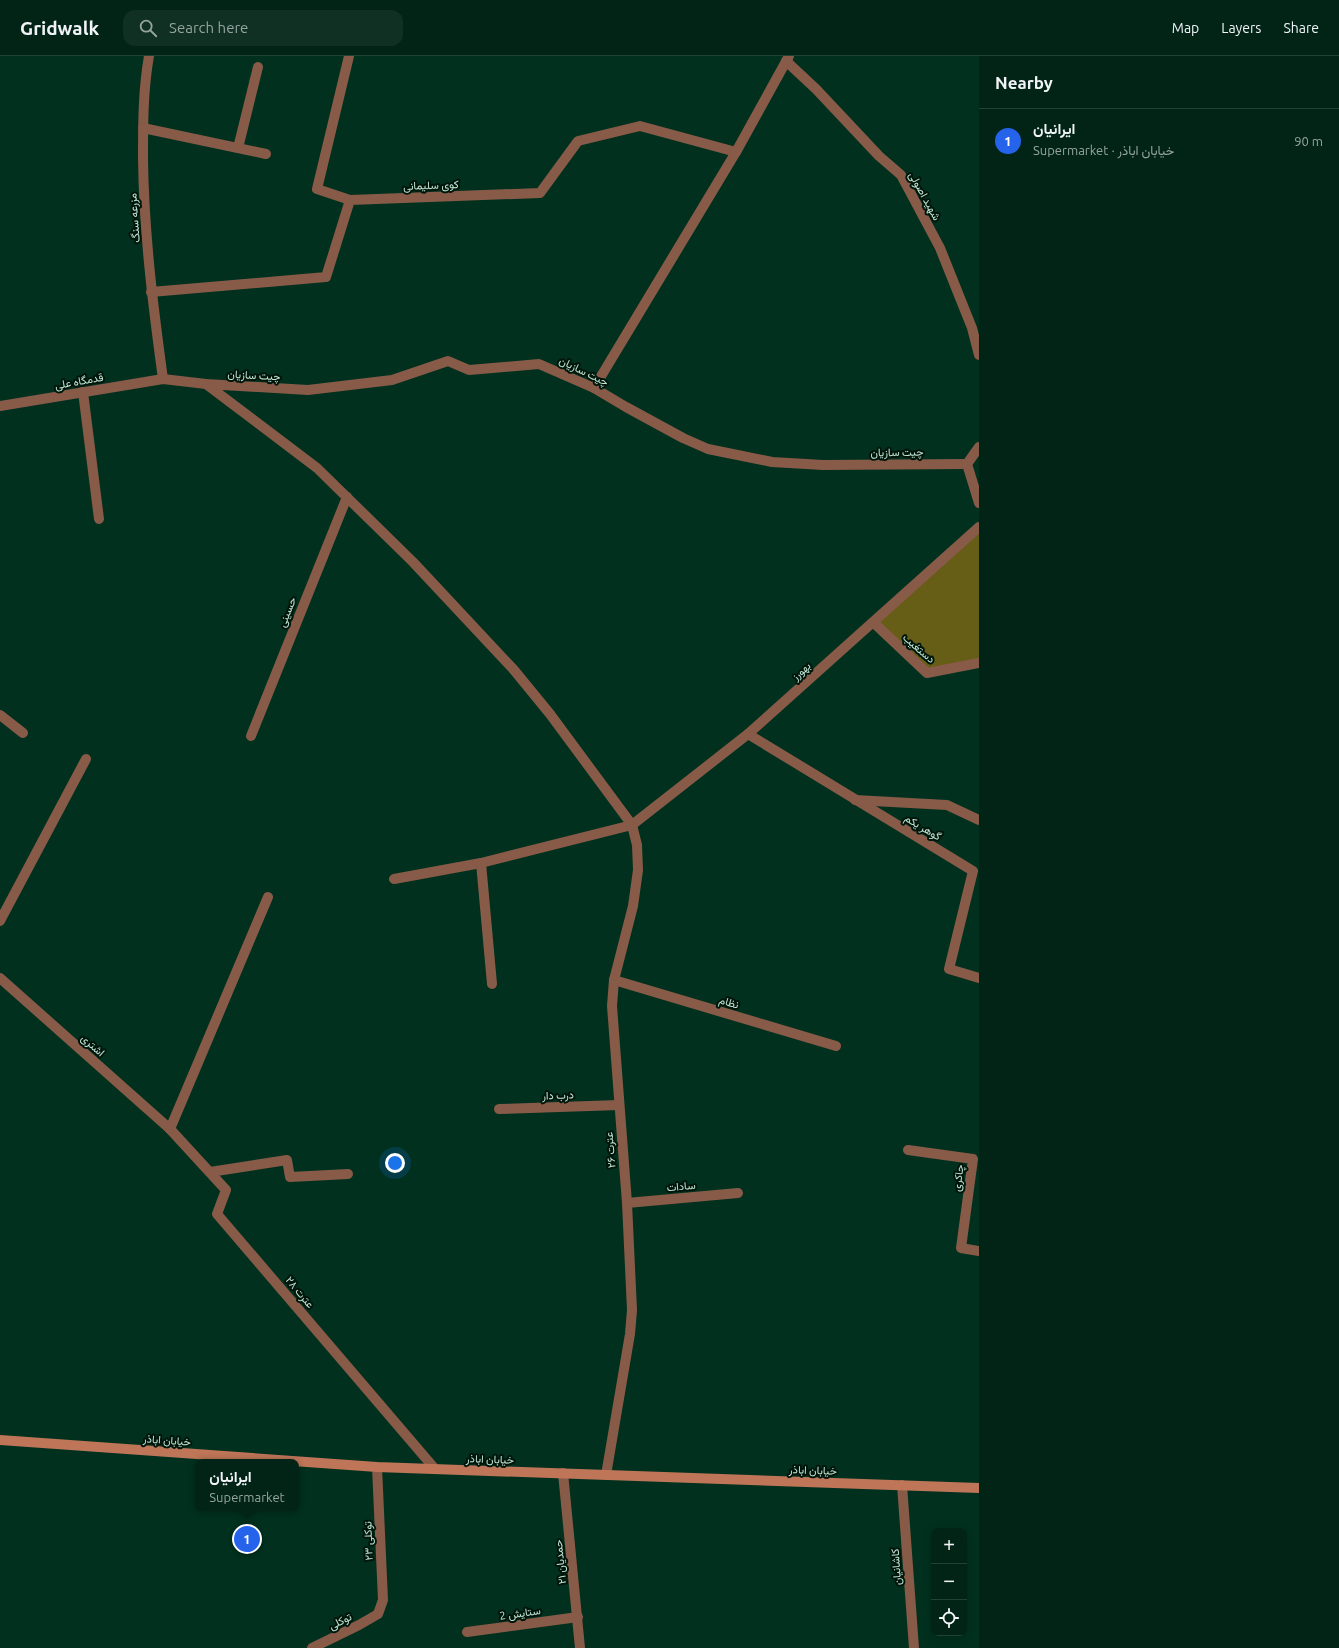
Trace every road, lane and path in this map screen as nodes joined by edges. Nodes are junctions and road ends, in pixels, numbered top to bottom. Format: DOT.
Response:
graph roads {
  1 [pos="149,56"];
  2 [pos="349,56"];
  3 [pos="788,59"];
  4 [pos="258,67"];
  5 [pos="143,128"];
  6 [pos="238,148"];
  7 [pos="736,152"];
  8 [pos="266,154"];
  9 [pos="350,200"];
  10 [pos="151,292"];
  11 [pos="979,355"];
  12 [pos="163,379"];
  13 [pos="206,384"];
  14 [pos="594,388"];
  15 [pos="82,392"];
  16 [pos="0,406"];
  17 [pos="979,447"];
  18 [pos="968,464"];
  19 [pos="346,497"];
  20 [pos="979,504"];
  21 [pos="99,519"];
  22 [pos="979,527"];
  23 [pos="874,623"];
  24 [pos="979,663"];
  25 [pos="0,715"];
  26 [pos="23,732"];
  27 [pos="748,734"];
  28 [pos="251,736"];
  29 [pos="86,758"];
  30 [pos="855,800"];
  31 [pos="979,820"];
  32 [pos="632,825"];
  33 [pos="481,863"];
  34 [pos="394,879"];
  35 [pos="268,897"];
  36 [pos="0,921"];
  37 [pos="0,978"];
  38 [pos="979,978"];
  39 [pos="614,980"];
  40 [pos="492,984"];
  41 [pos="836,1046"];
  42 [pos="619,1105"];
  43 [pos="499,1109"];
  44 [pos="170,1129"];
  45 [pos="908,1150"];
  46 [pos="210,1172"];
  47 [pos="348,1174"];
  48 [pos="738,1193"];
  49 [pos="627,1203"];
  50 [pos="979,1250"];
  51 [pos="0,1440"];
  52 [pos="265,1459"];
  53 [pos="299,1461"];
  54 [pos="377,1467"];
  55 [pos="435,1469"];
  56 [pos="563,1473"];
  57 [pos="606,1475"];
  58 [pos="902,1485"];
  59 [pos="979,1488"];
  60 [pos="378,1614"];
  61 [pos="578,1617"];
  62 [pos="467,1632"];
  63 [pos="312,1648"];
  64 [pos="580,1648"];
  65 [pos="914,1648"];
  1 -- 5 [label="street, مزرعه سنگ"];
  2 -- 9 [label="street"];
  3 -- 7 [label="street"];
  3 -- 11 [label="street, شهید اصولی"];
  4 -- 6 [label="street"];
  5 -- 6 [label="street"];
  5 -- 10 [label="street, مزرعه سنگ"];
  6 -- 8 [label="street"];
  7 -- 9 [label="street, کوی سلیمانی"];
  7 -- 14 [label="street"];
  9 -- 10 [label="street"];
  10 -- 12 [label="street, مزرعه سنگ"];
  12 -- 13 [label="street, چیت سازیان"];
  12 -- 15 [label="street, قدمگاه علی"];
  13 -- 14 [label="street, چیت سازیان"];
  13 -- 19 [label="street"];
  14 -- 18 [label="street, چیت سازیان"];
  15 -- 16 [label="street, قدمگاه علی"];
  15 -- 21 [label="street"];
  17 -- 18 [label="street"];
  18 -- 20 [label="street"];
  19 -- 28 [label="street, حسینی"];
  19 -- 32 [label="street"];
  22 -- 23 [label="street, بهورز"];
  23 -- 24 [label="street, دستغیب"];
  23 -- 27 [label="street, بهورز"];
  25 -- 26 [label="street"];
  27 -- 30 [label="street, گوهر یکم"];
  27 -- 32 [label="street, بهورز"];
  29 -- 36 [label="street"];
  30 -- 31 [label="street"];
  30 -- 38 [label="street, گوهر یکم"];
  32 -- 33 [label="street"];
  32 -- 39 [label="street, عترت ۲۶"];
  33 -- 34 [label="street"];
  33 -- 40 [label="street"];
  35 -- 44 [label="street"];
  37 -- 44 [label="street, اشتری"];
  39 -- 41 [label="street, نظام"];
  39 -- 42 [label="street, عترت ۲۶"];
  42 -- 43 [label="street, درب دار"];
  42 -- 49 [label="street, عترت ۲۶"];
  44 -- 46 [label="street, عترت ۲۸"];
  45 -- 50 [label="street, چاکری"];
  46 -- 47 [label="street"];
  46 -- 55 [label="street, عترت ۲۸"];
  48 -- 49 [label="street, سادات"];
  49 -- 57 [label="street, عترت ۲۶"];
  51 -- 52 [label="main road, خیابان اباذر"];
  53 -- 54 [label="main road, خیابان اباذر"];
  54 -- 55 [label="main road, خیابان اباذر"];
  54 -- 60 [label="street, توکلی ۲۳"];
  55 -- 56 [label="main road, خیابان اباذر"];
  56 -- 57 [label="main road, خیابان اباذر"];
  56 -- 61 [label="street, حمدیان ۲۱"];
  57 -- 58 [label="main road, خیابان اباذر"];
  58 -- 59 [label="main road, خیابان اباذر"];
  58 -- 65 [label="street, کاشانیان"];
  60 -- 63 [label="street, توکلی"];
  61 -- 62 [label="street, ستایش 2"];
  61 -- 64 [label="street, حمدیان ۲۱"];
}
